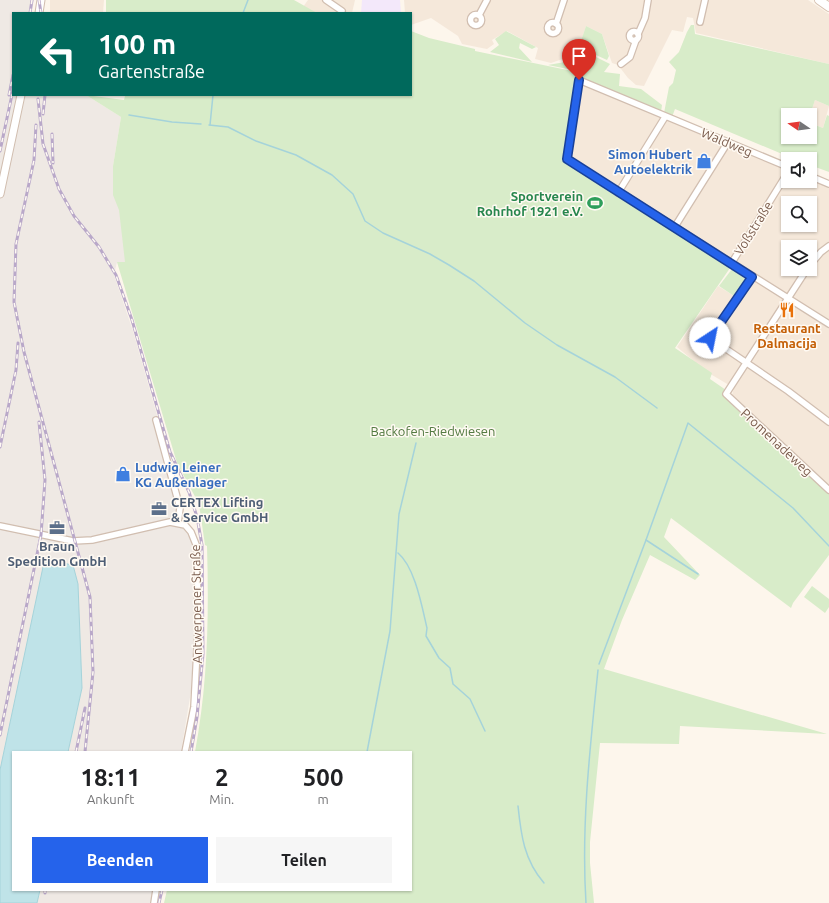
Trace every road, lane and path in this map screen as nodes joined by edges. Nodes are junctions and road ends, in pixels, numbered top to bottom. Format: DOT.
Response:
graph roads {
  1 [pos="41,0"];
  2 [pos="326,0"];
  3 [pos="487,0"];
  4 [pos="564,0"];
  5 [pos="648,0"];
  6 [pos="705,0"];
  7 [pos="819,0"];
  8 [pos="829,7"];
  9 [pos="342,11"];
  10 [pos="39,12"];
  11 [pos="479,15"];
  12 [pos="700,22"];
  13 [pos="556,24"];
  14 [pos="621,64"];
  15 [pos="21,96"];
  16 [pos="665,116"];
  17 [pos="728,142"];
  18 [pos="781,164"];
  19 [pos="817,179"];
  20 [pos="781,183"];
  21 [pos="829,184"];
  22 [pos="618,193"];
  23 [pos="0,194"];
  24 [pos="674,228"];
  25 [pos="829,246"];
  26 [pos="817,257"];
  27 [pos="731,264"];
  28 [pos="803,276"];
  29 [pos="752,277"];
  30 [pos="789,299"];
  31 [pos="829,324"];
  32 [pos="747,362"];
  33 [pos="156,420"];
  34 [pos="829,422"];
  35 [pos="829,490"];
  36 [pos="178,523"];
  37 [pos="0,526"];
  38 [pos="185,751"];
  39 [pos="156,891"];
  40 [pos="154,903"];
  1 -- 10 [label="street"];
  2 -- 9 [label="street"];
  3 -- 11 [label="street"];
  4 -- 13 [label="street"];
  5 -- 14 [label="street"];
  6 -- 12 [label="street"];
  7 -- 8 [label="main road"];
  15 -- 23 [label="street"];
  16 -- 17 [label="street, Waldweg"];
  16 -- 22 [label="street"];
  16 -- 22 [label="street, Waldweg"];
  17 -- 18 [label="street, Waldweg"];
  17 -- 24 [label="street"];
  19 -- 21 [label="street"];
  20 -- 27 [label="street, Voßstraße"];
  22 -- 24 [label="street"];
  24 -- 27 [label="street"];
  25 -- 26 [label="street"];
  27 -- 29 [label="street"];
  28 -- 30 [label="street"];
  29 -- 30 [label="street"];
  29 -- 32 [label="street"];
  30 -- 31 [label="street"];
  30 -- 32 [label="street"];
  32 -- 34 [label="street"];
  32 -- 35 [label="street, Promenadeweg"];
  33 -- 36 [label="street"];
  36 -- 37 [label="street"];
  36 -- 38 [label="street, Antwerpener Straße"];
  39 -- 40 [label="street"];
}
